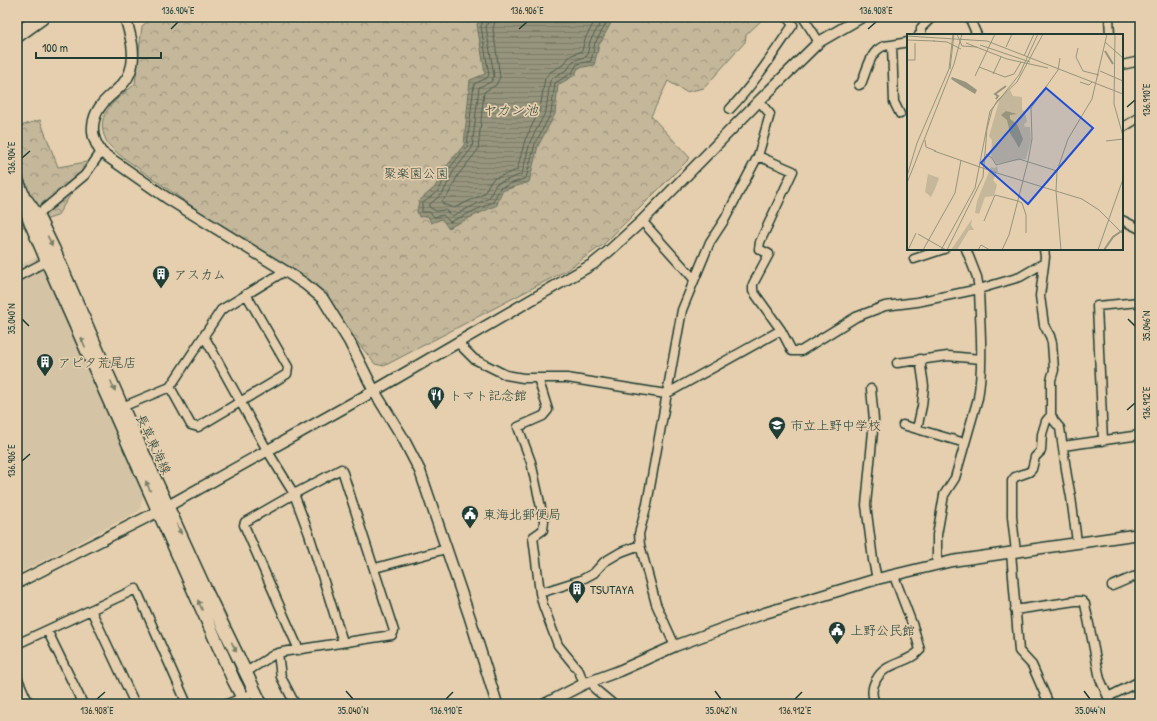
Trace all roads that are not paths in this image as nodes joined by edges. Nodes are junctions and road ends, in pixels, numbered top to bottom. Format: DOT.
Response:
graph roads {
  1 [pos="42,17"];
  2 [pos="125,17"];
  3 [pos="788,17"];
  4 [pos="802,17"];
  5 [pos="862,17"];
  6 [pos="932,17"];
  7 [pos="969,17"];
  8 [pos="1109,17"];
  9 [pos="921,34"];
  10 [pos="977,34"];
  11 [pos="1110,34"];
  12 [pos="17,35"];
  13 [pos="819,42"];
  14 [pos="907,42"];
  15 [pos="892,45"];
  16 [pos="1140,61"];
  17 [pos="1123,65"];
  18 [pos="859,85"];
  19 [pos="759,101"];
  20 [pos="730,109"];
  21 [pos="900,114"];
  22 [pos="1140,117"];
  23 [pos="1123,127"];
  24 [pos="101,152"];
  25 [pos="758,156"];
  26 [pos="17,180"];
  27 [pos="23,195"];
  28 [pos="37,215"];
  29 [pos="1123,220"];
  30 [pos="642,221"];
  31 [pos="1140,229"];
  32 [pos="941,250"];
  33 [pos="966,250"];
  34 [pos="1044,250"];
  35 [pos="914,259"];
  36 [pos="47,261"];
  37 [pos="1044,263"];
  38 [pos="285,271"];
  39 [pos="17,277"];
  40 [pos="694,279"];
  41 [pos="979,289"];
  42 [pos="246,294"];
  43 [pos="1138,301"];
  44 [pos="781,330"];
  45 [pos="204,336"];
  46 [pos="458,342"];
  47 [pos="920,359"];
  48 [pos="981,359"];
  49 [pos="897,363"];
  50 [pos="538,378"];
  51 [pos="170,387"];
  52 [pos="871,389"];
  53 [pos="374,391"];
  54 [pos="666,394"];
  55 [pos="241,402"];
  56 [pos="122,407"];
  57 [pos="1051,415"];
  58 [pos="903,425"];
  59 [pos="917,429"];
  60 [pos="1140,435"];
  61 [pos="1104,440"];
  62 [pos="965,443"];
  63 [pos="1063,446"];
  64 [pos="268,450"];
  65 [pos="294,494"];
  66 [pos="164,509"];
  67 [pos="1140,534"];
  68 [pos="1077,542"];
  69 [pos="640,545"];
  70 [pos="446,549"];
  71 [pos="1013,552"];
  72 [pos="937,565"];
  73 [pos="375,568"];
  74 [pos="894,576"];
  75 [pos="1140,576"];
  76 [pos="877,579"];
  77 [pos="17,583"];
  78 [pos="1112,586"];
  79 [pos="540,593"];
  80 [pos="91,610"];
  81 [pos="1015,610"];
  82 [pos="47,630"];
  83 [pos="343,642"];
  84 [pos="17,644"];
  85 [pos="675,646"];
  86 [pos="299,650"];
  87 [pos="278,653"];
  88 [pos="246,672"];
  89 [pos="17,677"];
  90 [pos="1140,681"];
  91 [pos="588,683"];
  92 [pos="256,692"];
  93 [pos="20,693"];
  94 [pos="1109,700"];
  95 [pos="244,701"];
  96 [pos="29,704"];
  97 [pos="83,704"];
  98 [pos="135,704"];
  99 [pos="188,704"];
  100 [pos="227,704"];
  101 [pos="261,704"];
  102 [pos="295,704"];
  103 [pos="497,704"];
  104 [pos="545,704"];
  105 [pos="613,704"];
  106 [pos="876,704"];
  107 [pos="1050,704"];
  1 -- 12 [label="highway"];
  2 -- 24 [label="street"];
  3 -- 20 [label="street"];
  4 -- 13 [label="street"];
  5 -- 13 [label="street"];
  6 -- 9 [label="street"];
  7 -- 10 [label="street"];
  8 -- 11 [label="street"];
  13 -- 19 [label="street"];
  14 -- 15 [label="street"];
  15 -- 18 [label="street"];
  15 -- 21 [label="street"];
  16 -- 17 [label="street"];
  19 -- 25 [label="street"];
  19 -- 30 [label="street"];
  22 -- 23 [label="street"];
  24 -- 28 [label="street"];
  24 -- 38 [label="street"];
  25 -- 40 [label="street"];
  25 -- 44 [label="street"];
  26 -- 27 [label="main road, 長草東海線"];
  27 -- 28 [label="main road, 長草東海線"];
  27 -- 36 [label="main road, 長草東海線"];
  28 -- 56 [label="main road, 長草東海線, one-way"];
  29 -- 31 [label="street"];
  30 -- 40 [label="street"];
  30 -- 46 [label="street"];
  32 -- 35 [label="street"];
  33 -- 41 [label="street"];
  34 -- 37 [label="street"];
  36 -- 39 [label="street"];
  66 -- 36 [label="main road, 長草東海線, one-way"];
  37 -- 41 [label="street"];
  37 -- 57 [label="street"];
  38 -- 42 [label="street"];
  38 -- 53 [label="street"];
  40 -- 54 [label="street"];
  41 -- 44 [label="street"];
  41 -- 48 [label="street"];
  42 -- 45 [label="street"];
  42 -- 55 [label="street"];
  43 -- 61 [label="street"];
  44 -- 54 [label="street"];
  45 -- 51 [label="street"];
  45 -- 55 [label="street"];
  46 -- 50 [label="street"];
  46 -- 53 [label="street"];
  47 -- 48 [label="street"];
  47 -- 49 [label="street"];
  47 -- 59 [label="street"];
  48 -- 62 [label="street"];
  50 -- 54 [label="street"];
  50 -- 79 [label="street"];
  51 -- 55 [label="street"];
  51 -- 56 [label="street"];
  52 -- 76 [label="street"];
  53 -- 64 [label="street"];
  53 -- 70 [label="street"];
  54 -- 69 [label="street"];
  55 -- 64 [label="street"];
  56 -- 66 [label="main road, 長草東海線"];
  57 -- 63 [label="street"];
  57 -- 71 [label="street"];
  58 -- 59 [label="street"];
  59 -- 62 [label="street"];
  60 -- 61 [label="street"];
  61 -- 63 [label="street"];
  62 -- 72 [label="street"];
  63 -- 68 [label="street"];
  64 -- 65 [label="street"];
  64 -- 66 [label="street"];
  65 -- 73 [label="street"];
  65 -- 83 [label="street"];
  65 -- 86 [label="street"];
  66 -- 77 [label="street"];
  66 -- 88 [label="main road, 長草東海線, one-way"];
  95 -- 66 [label="main road, 長草東海線, one-way"];
  67 -- 68 [label="street"];
  68 -- 71 [label="street"];
  69 -- 79 [label="street"];
  69 -- 85 [label="street"];
  70 -- 73 [label="street"];
  70 -- 103 [label="street"];
  71 -- 72 [label="street"];
  71 -- 81 [label="street"];
  72 -- 74 [label="street"];
  73 -- 83 [label="street"];
  74 -- 76 [label="street"];
  74 -- 106 [label="street"];
  75 -- 78 [label="street"];
  76 -- 85 [label="street"];
  79 -- 91 [label="street"];
  80 -- 82 [label="street"];
  80 -- 98 [label="street"];
  80 -- 99 [label="street"];
  81 -- 94 [label="street"];
  81 -- 107 [label="street"];
  82 -- 84 [label="street"];
  82 -- 97 [label="street"];
  83 -- 86 [label="street"];
  85 -- 91 [label="street"];
  86 -- 87 [label="street"];
  87 -- 88 [label="street"];
  87 -- 102 [label="street"];
  88 -- 92 [label="main road, 長草東海線"];
  89 -- 93 [label="street"];
  90 -- 94 [label="street"];
  91 -- 104 [label="street"];
  91 -- 105 [label="street"];
  92 -- 95 [label="street"];
  92 -- 101 [label="main road, 長草東海線"];
  93 -- 96 [label="street"];
  95 -- 100 [label="street"];
}
